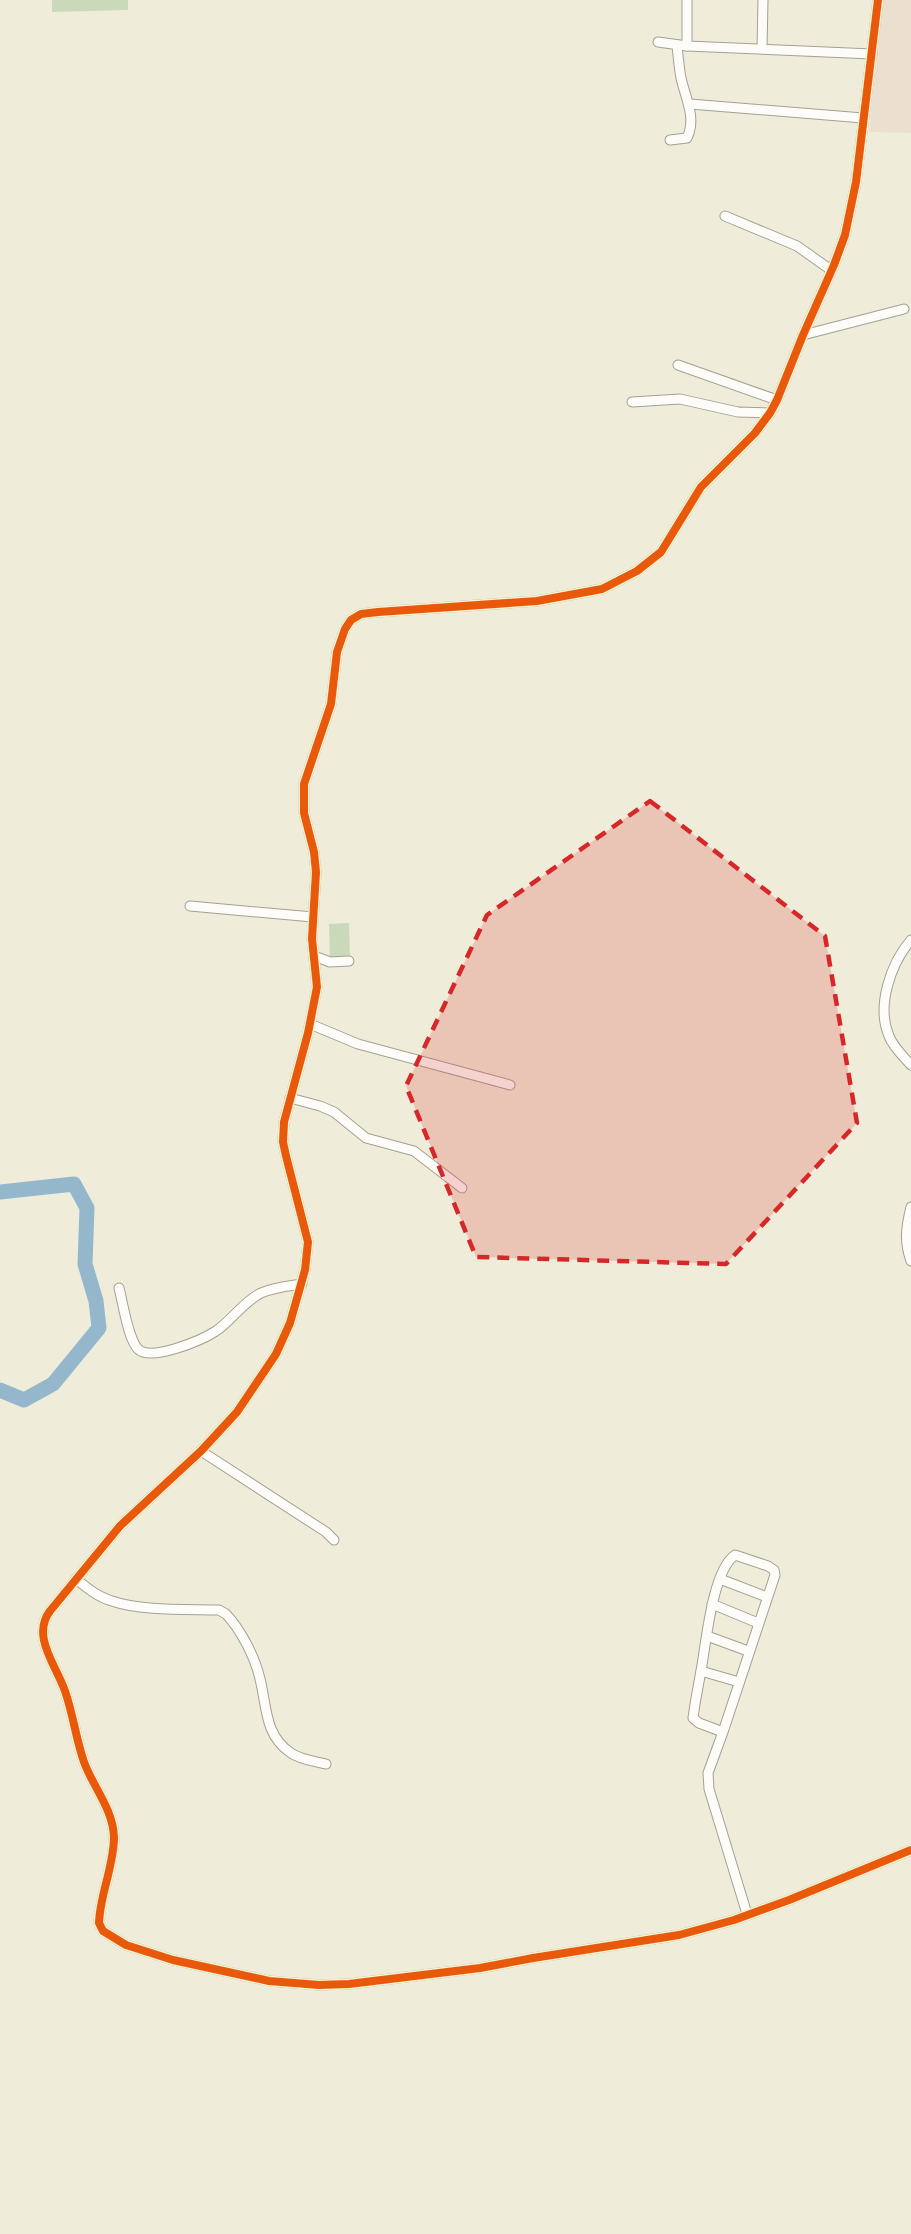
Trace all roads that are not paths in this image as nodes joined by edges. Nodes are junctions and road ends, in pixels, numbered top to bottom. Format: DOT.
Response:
graph roads {
  1 [pos="687,0"];
  2 [pos="763,0"];
  3 [pos="878,0"];
  4 [pos="658,42"];
  5 [pos="677,45"];
  6 [pos="687,46"];
  7 [pos="762,49"];
  8 [pos="872,54"];
  9 [pos="690,104"];
  10 [pos="863,117"];
  11 [pos="670,140"];
  12 [pos="725,216"];
  13 [pos="831,270"];
  14 [pos="904,309"];
  15 [pos="803,335"];
  16 [pos="678,365"];
  17 [pos="777,400"];
  18 [pos="632,402"];
  19 [pos="770,414"];
  20 [pos="190,906"];
  21 [pos="313,917"];
  22 [pos="911,940"];
  23 [pos="314,956"];
  24 [pos="350,961"];
  25 [pos="310,1024"];
  26 [pos="911,1065"];
  27 [pos="510,1086"];
  28 [pos="290,1098"];
  29 [pos="462,1188"];
  30 [pos="911,1208"];
  31 [pos="911,1261"];
  32 [pos="302,1284"];
  33 [pos="119,1288"];
  34 [pos="201,1451"];
  35 [pos="334,1540"];
  36 [pos="720,1579"];
  37 [pos="76,1580"];
  38 [pos="767,1597"];
  39 [pos="712,1604"];
  40 [pos="758,1623"];
  41 [pos="707,1636"];
  42 [pos="748,1651"];
  43 [pos="701,1671"];
  44 [pos="739,1682"];
  45 [pos="723,1732"];
  46 [pos="327,1764"];
  47 [pos="911,1850"];
  48 [pos="747,1914"];
  1 -- 6 [label="street"];
  2 -- 7 [label="street"];
  3 -- 8 [label="street"];
  4 -- 5 [label="street"];
  5 -- 6 [label="street"];
  5 -- 9 [label="street"];
  6 -- 7 [label="street"];
  7 -- 8 [label="street"];
  8 -- 10 [label="street"];
  9 -- 10 [label="street"];
  9 -- 11 [label="street"];
  10 -- 13 [label="street"];
  12 -- 13 [label="street"];
  13 -- 15 [label="street"];
  14 -- 15 [label="street"];
  15 -- 17 [label="street"];
  16 -- 17 [label="street"];
  17 -- 19 [label="street"];
  18 -- 19 [label="street"];
  19 -- 21 [label="street"];
  20 -- 21 [label="street"];
  21 -- 23 [label="street"];
  22 -- 26 [label="street"];
  23 -- 24 [label="street"];
  23 -- 25 [label="street"];
  25 -- 27 [label="street"];
  25 -- 28 [label="street"];
  28 -- 29 [label="street"];
  28 -- 32 [label="street"];
  30 -- 31 [label="street"];
  32 -- 33 [label="street"];
  32 -- 34 [label="street"];
  34 -- 35 [label="street"];
  34 -- 37 [label="street"];
  36 -- 38 [label="street"];
  36 -- 38 [label="street"];
  36 -- 39 [label="street"];
  37 -- 46 [label="street"];
  37 -- 48 [label="street"];
  38 -- 40 [label="street"];
  39 -- 40 [label="street"];
  39 -- 41 [label="street"];
  40 -- 42 [label="street"];
  41 -- 42 [label="street"];
  41 -- 43 [label="street"];
  42 -- 44 [label="street"];
  43 -- 44 [label="street"];
  43 -- 45 [label="street"];
  44 -- 45 [label="street"];
  45 -- 48 [label="street"];
  47 -- 48 [label="street"];
}
